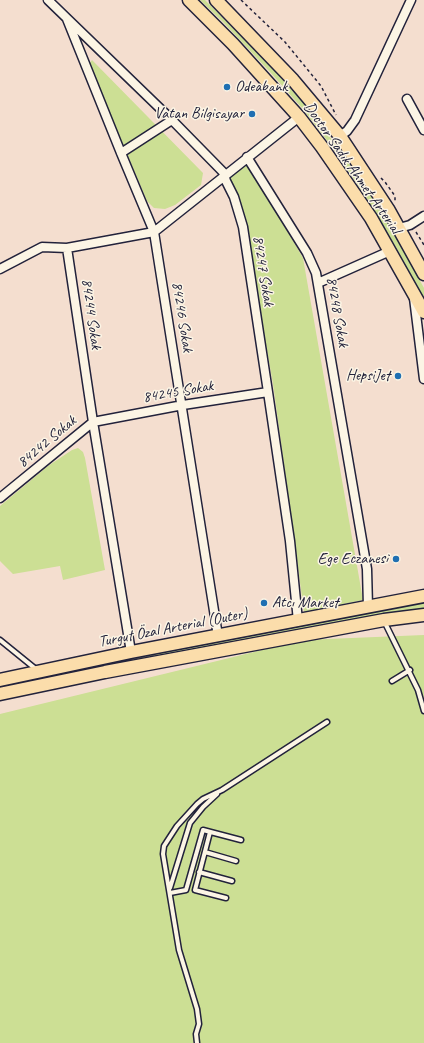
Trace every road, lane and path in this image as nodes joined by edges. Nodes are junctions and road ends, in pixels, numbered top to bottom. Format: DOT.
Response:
graph roads {
  1 [pos="48,0"];
  2 [pos="189,0"];
  3 [pos="216,0"];
  4 [pos="241,0"];
  5 [pos="411,0"];
  6 [pos="66,17"];
  7 [pos="407,99"];
  8 [pos="337,116"];
  9 [pos="299,117"];
  10 [pos="172,120"];
  11 [pos="424,130"];
  12 [pos="340,136"];
  13 [pos="121,153"];
  14 [pos="247,157"];
  15 [pos="224,177"];
  16 [pos="424,216"];
  17 [pos="398,228"];
  18 [pos="415,230"];
  19 [pos="154,232"];
  20 [pos="424,245"];
  21 [pos="67,248"];
  22 [pos="390,251"];
  23 [pos="0,269"];
  24 [pos="424,274"];
  25 [pos="318,283"];
  26 [pos="413,293"];
  27 [pos="424,312"];
  28 [pos="424,376"];
  29 [pos="424,379"];
  30 [pos="268,392"];
  31 [pos="183,405"];
  32 [pos="93,422"];
  33 [pos="0,498"];
  34 [pos="424,596"];
  35 [pos="368,607"];
  36 [pos="424,615"];
  37 [pos="384,620"];
  38 [pos="298,621"];
  39 [pos="218,636"];
  40 [pos="0,640"];
  41 [pos="131,652"];
  42 [pos="410,670"];
  43 [pos="39,671"];
  44 [pos="0,680"];
  45 [pos="392,681"];
  46 [pos="424,689"];
  47 [pos="418,690"];
  48 [pos="0,694"];
  49 [pos="424,711"];
  50 [pos="326,722"];
  51 [pos="222,790"];
  52 [pos="210,832"];
  53 [pos="241,840"];
  54 [pos="205,852"];
  55 [pos="236,861"];
  56 [pos="199,872"];
  57 [pos="232,881"];
  58 [pos="170,891"];
  59 [pos="226,898"];
  60 [pos="197,1043"];
  1 -- 6 [label="street, 84247 Sokak"];
  2 -- 9 [label="main road, Doctor Sadık Ahmet Arterial"];
  3 -- 12 [label="main road, Doctor Sadık Ahmet Arterial"];
  4 -- 8 [label="path"];
  5 -- 12 [label="street"];
  6 -- 10 [label="street, 84247 Sokak"];
  6 -- 13 [label="street, 84246 Sokak"];
  7 -- 11 [label="street"];
  9 -- 14 [label="street"];
  9 -- 22 [label="main road, Doctor Sadık Ahmet Arterial"];
  10 -- 13 [label="street"];
  10 -- 15 [label="street, 84247 Sokak"];
  12 -- 17 [label="main road, Doctor Sadık Ahmet Arterial"];
  13 -- 19 [label="street, 84246 Sokak"];
  14 -- 15 [label="street"];
  14 -- 25 [label="street, 84248 Sokak"];
  15 -- 19 [label="street"];
  15 -- 30 [label="street, 84247 Sokak"];
  16 -- 17 [label="street"];
  17 -- 24 [label="main road, Doctor Sadık Ahmet Arterial"];
  18 -- 20 [label="path"];
  19 -- 21 [label="street"];
  19 -- 31 [label="street, 84246 Sokak"];
  21 -- 23 [label="street"];
  21 -- 32 [label="street, 84244 Sokak"];
  22 -- 25 [label="street"];
  22 -- 26 [label="main road, Doctor Sadık Ahmet Arterial"];
  25 -- 35 [label="street, 84248 Sokak"];
  26 -- 27 [label="main road, Doctor Sadık Ahmet Arterial"];
  26 -- 28 [label="street"];
  28 -- 29 [label="street"];
  30 -- 31 [label="street, 84245 Sokak"];
  30 -- 38 [label="street, 84247 Sokak"];
  31 -- 32 [label="street, 84245 Sokak"];
  31 -- 39 [label="street, 84246 Sokak"];
  32 -- 33 [label="street, 84242 Sokak"];
  32 -- 41 [label="street, 84244 Sokak"];
  34 -- 35 [label="main road, Turgut Özal Arterial (Outer)"];
  35 -- 38 [label="main road, Turgut Özal Arterial (Outer)"];
  36 -- 37 [label="main road, Turgut Özal Arterial (Outer)"];
  37 -- 42 [label="lane"];
  37 -- 48 [label="main road, Turgut Özal Arterial (Outer)"];
  38 -- 39 [label="main road, Turgut Özal Arterial (Outer)"];
  39 -- 41 [label="main road, Turgut Özal Arterial (Outer)"];
  40 -- 43 [label="lane"];
  41 -- 43 [label="main road, Turgut Özal Arterial (Outer)"];
  42 -- 45 [label="lane"];
  42 -- 47 [label="lane"];
  43 -- 44 [label="main road, Turgut Özal Arterial (Outer)"];
  46 -- 47 [label="lane"];
  47 -- 49 [label="lane"];
  50 -- 51 [label="lane"];
  51 -- 58 [label="lane"];
  51 -- 58 [label="lane"];
  52 -- 53 [label="lane"];
  52 -- 54 [label="lane"];
  52 -- 58 [label="lane"];
  54 -- 55 [label="lane"];
  54 -- 56 [label="lane"];
  56 -- 57 [label="lane"];
  56 -- 59 [label="lane"];
  58 -- 60 [label="lane"];
}
